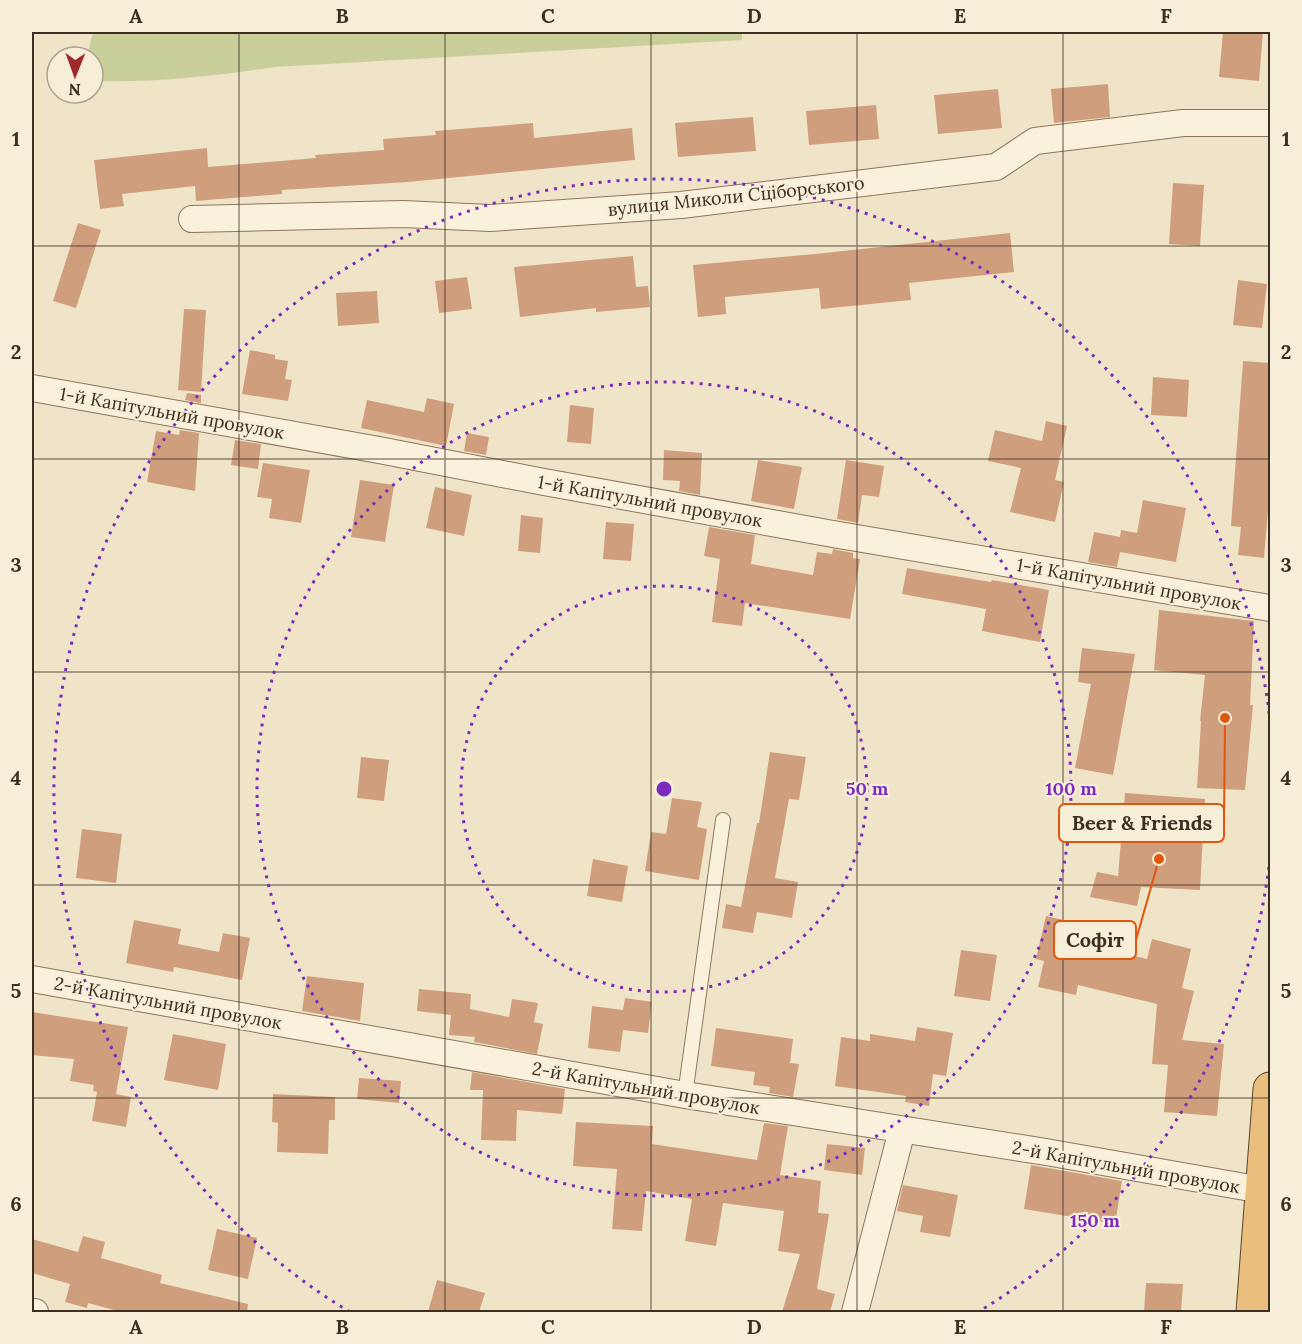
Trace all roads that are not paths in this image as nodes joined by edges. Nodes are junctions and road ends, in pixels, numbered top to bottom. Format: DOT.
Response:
graph roads {
  1 [pos="1270,123"];
  2 [pos="192,219"];
  3 [pos="32,388"];
  4 [pos="1270,608"];
  5 [pos="723,820"];
  6 [pos="32,979"];
  7 [pos="1270,1089"];
  8 [pos="685,1095"];
  9 [pos="902,1130"];
  10 [pos="1263,1190"];
  11 [pos="1264,1264"];
  12 [pos="855,1312"];
  13 [pos="1253,1312"];
  1 -- 2 [label="street, вулиця Миколи Сціборського"];
  3 -- 4 [label="street, 1-й Капітульний провулок"];
  5 -- 8 [label="lane"];
  6 -- 8 [label="street, 2-й Капітульний провулок"];
  7 -- 10 [label="highway"];
  8 -- 9 [label="street, 2-й Капітульний провулок"];
  9 -- 10 [label="street, 2-й Капітульний провулок"];
  9 -- 12 [label="street"];
  10 -- 11 [label="highway"];
  11 -- 13 [label="highway"];
}
